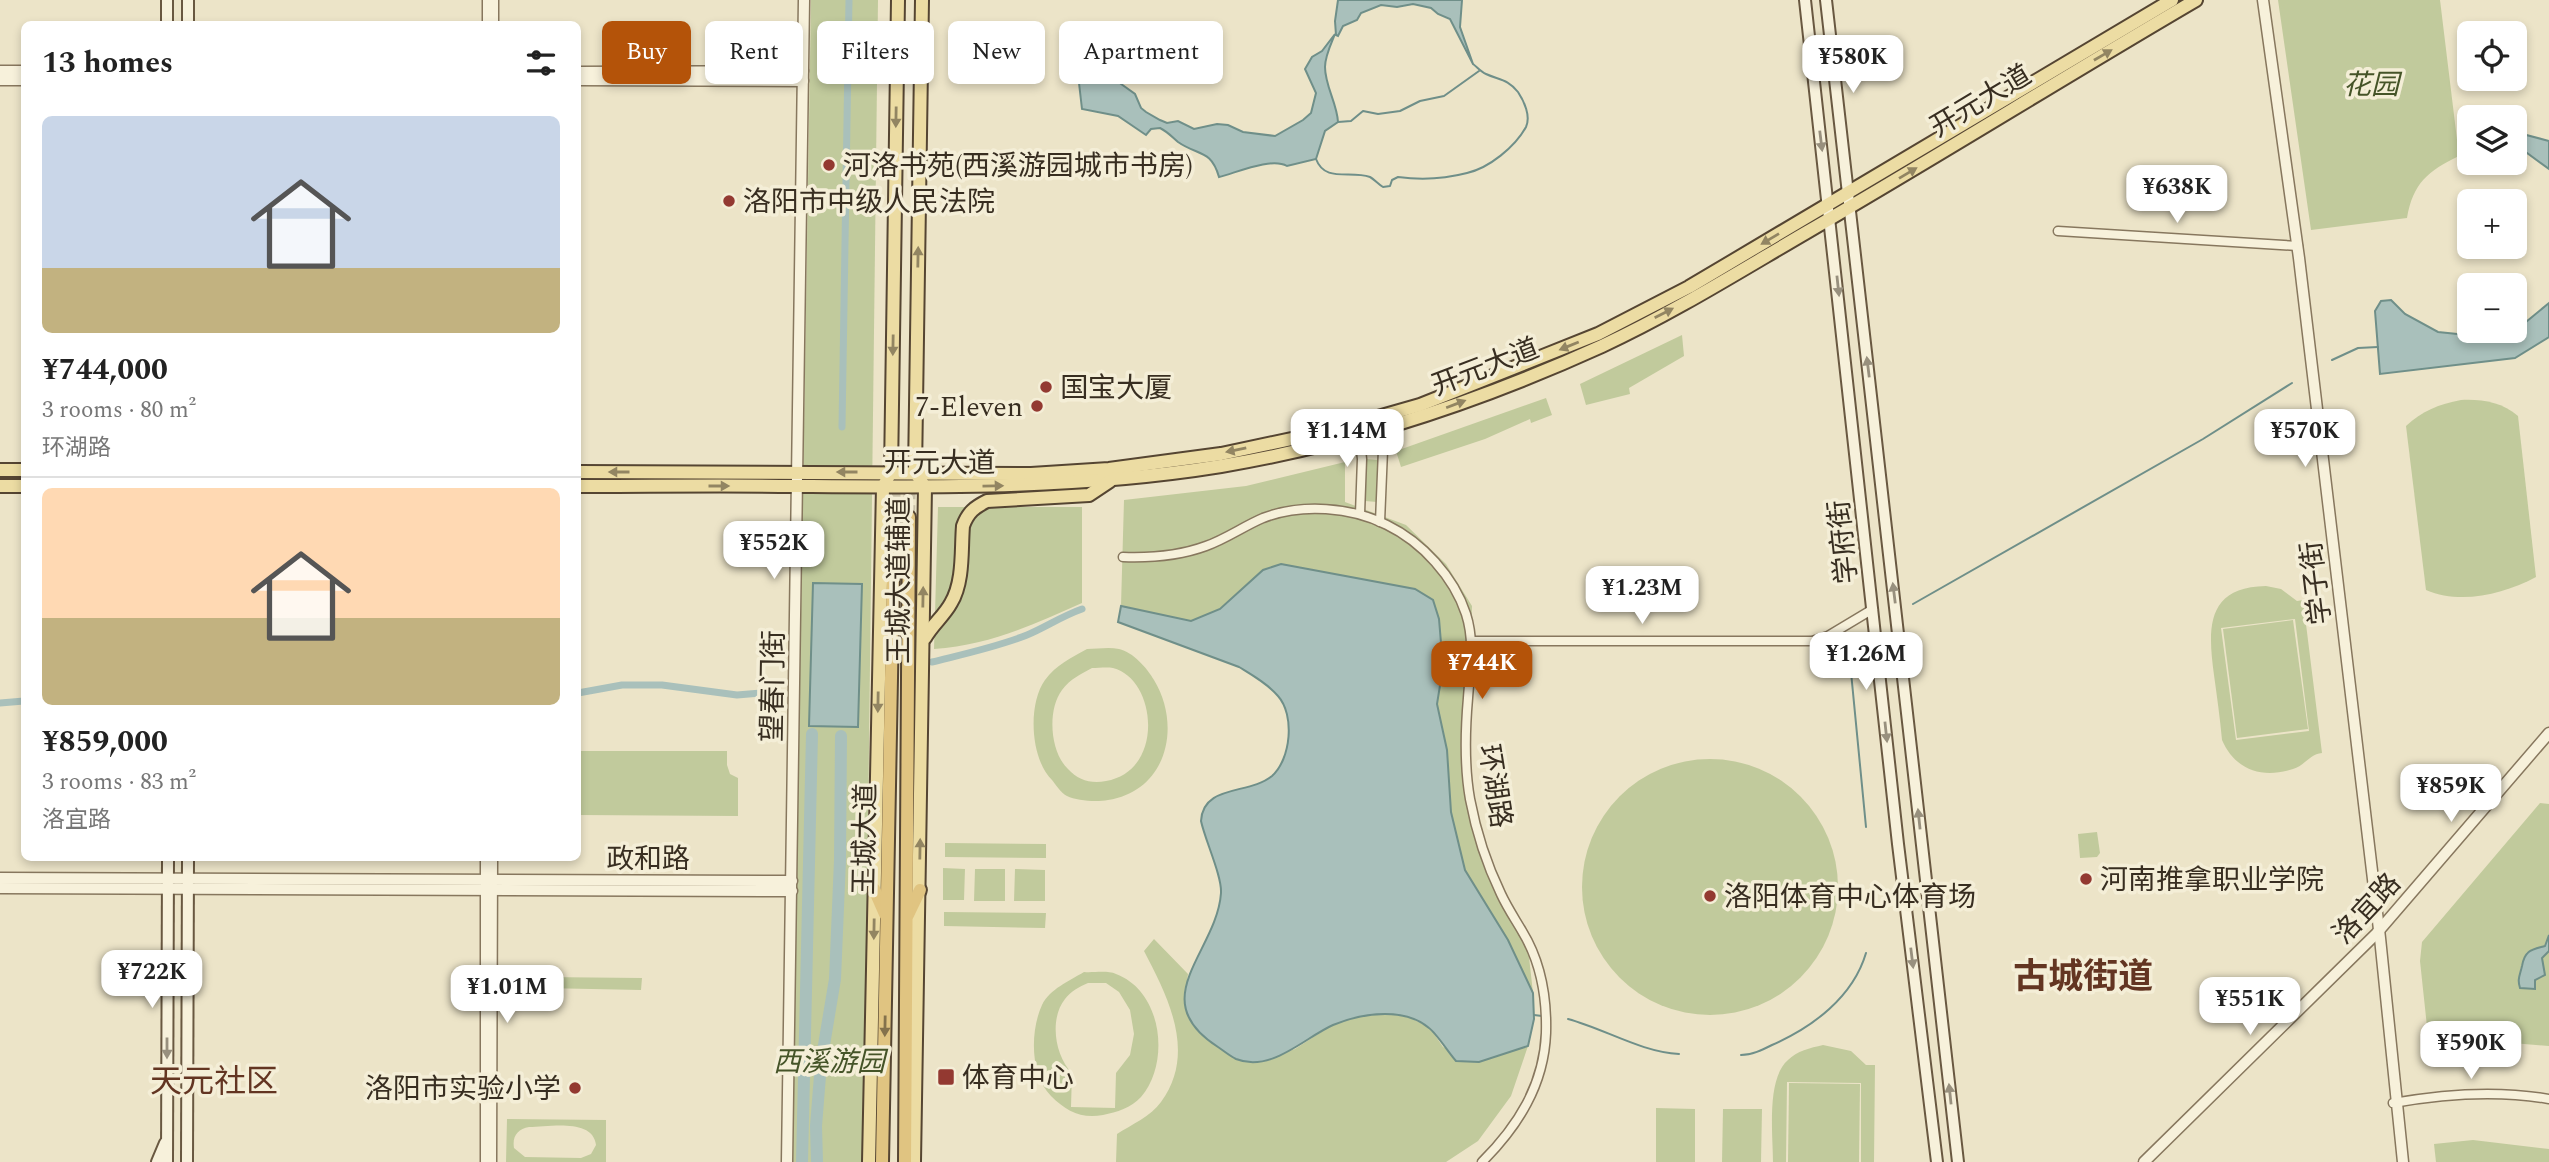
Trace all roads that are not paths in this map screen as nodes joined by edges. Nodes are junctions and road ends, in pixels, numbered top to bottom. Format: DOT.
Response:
graph roads {
  1 [pos="167,0"];
  2 [pos="188,0"];
  3 [pos="487,0"];
  4 [pos="494,0"];
  5 [pos="798,0"];
  6 [pos="804,0"];
  7 [pos="898,0"];
  8 [pos="922,0"];
  9 [pos="1805,0"];
  10 [pos="1826,0"];
  11 [pos="2172,0"];
  12 [pos="2196,0"];
  13 [pos="2261,0"];
  14 [pos="167,21"];
  15 [pos="188,21"];
  16 [pos="487,21"];
  17 [pos="494,21"];
  18 [pos="799,21"];
  19 [pos="803,21"];
  20 [pos="0,71"];
  21 [pos="21,71"];
  22 [pos="581,72"];
  23 [pos="705,74"];
  24 [pos="705,78"];
  25 [pos="0,80"];
  26 [pos="21,80"];
  27 [pos="581,80"];
  28 [pos="800,84"];
  29 [pos="1848,193"];
  30 [pos="1829,204"];
  31 [pos="1850,208"];
  32 [pos="1830,219"];
  33 [pos="2058,231"];
  34 [pos="2296,247"];
  35 [pos="1379,423"];
  36 [pos="1359,428"];
  37 [pos="0,470"];
  38 [pos="21,470"];
  39 [pos="581,472"];
  40 [pos="891,472"];
  41 [pos="915,472"];
  42 [pos="794,479"];
  43 [pos="1111,481"];
  44 [pos="0,486"];
  45 [pos="21,486"];
  46 [pos="581,486"];
  47 [pos="883,487"];
  48 [pos="925,487"];
  49 [pos="1882,487"];
  50 [pos="1859,489"];
  51 [pos="1360,514"];
  52 [pos="894,517"];
  53 [pos="909,517"];
  54 [pos="1380,522"];
  55 [pos="1123,557"];
  56 [pos="1873,609"];
  57 [pos="1812,640"];
  58 [pos="1472,641"];
  59 [pos="923,642"];
  60 [pos="1880,673"];
  61 [pos="2548,737"];
  62 [pos="1921,843"];
  63 [pos="1898,844"];
  64 [pos="168,861"];
  65 [pos="188,861"];
  66 [pos="485,861"];
  67 [pos="493,861"];
  68 [pos="0,878"];
  69 [pos="489,884"];
  70 [pos="168,885"];
  71 [pos="187,885"];
  72 [pos="789,886"];
  73 [pos="0,888"];
  74 [pos="874,889"];
  75 [pos="920,890"];
  76 [pos="887,918"];
  77 [pos="906,919"];
  78 [pos="168,920"];
  79 [pos="187,921"];
  80 [pos="2378,936"];
  81 [pos="2549,1099"];
  82 [pos="2394,1103"];
  83 [pos="167,1137"];
  84 [pos="187,1137"];
  85 [pos="881,1159"];
  86 [pos="908,1160"];
  87 [pos="157,1162"];
  88 [pos="167,1162"];
  89 [pos="187,1162"];
  90 [pos="197,1162"];
  91 [pos="485,1162"];
  92 [pos="492,1162"];
  93 [pos="780,1162"];
  94 [pos="787,1162"];
  95 [pos="869,1162"];
  96 [pos="1482,1162"];
  97 [pos="1937,1162"];
  98 [pos="1958,1162"];
  99 [pos="2144,1162"];
  100 [pos="2152,1162"];
  101 [pos="2401,1162"];
  1 -- 14 [label="main road"];
  2 -- 15 [label="main road"];
  3 -- 16 [label="street"];
  4 -- 17 [label="street"];
  5 -- 18 [label="street, 望春门街"];
  6 -- 19 [label="street, 望春门街"];
  7 -- 40 [label="main road, 王城大道辅道, one-way"];
  41 -- 8 [label="main road, 王城大道辅道, one-way"];
  9 -- 30 [label="main road, 学府街, one-way"];
  10 -- 29 [label="main road, 学府街"];
  11 -- 29 [label="main road, 开元大道"];
  31 -- 12 [label="main road, 开元大道, one-way"];
  13 -- 34 [label="street, 学子街"];
  20 -- 21 [label="street"];
  22 -- 23 [label="street"];
  24 -- 27 [label="street"];
  25 -- 26 [label="street"];
  28 -- 42 [label="street, 望春门街"];
  29 -- 30 [label="main road, 开元大道"];
  29 -- 31 [label="main road, 学府街"];
  30 -- 32 [label="main road, 学府街"];
  30 -- 35 [label="main road, 开元大道, one-way"];
  31 -- 32 [label="main road, 开元大道"];
  49 -- 31 [label="main road, 学府街, one-way"];
  35 -- 32 [label="main road, 开元大道, one-way"];
  32 -- 50 [label="main road, 学府街, one-way"];
  33 -- 34 [label="street"];
  34 -- 80 [label="street, 学子街"];
  35 -- 36 [label="main road, 开元大道"];
  35 -- 54 [label="street"];
  36 -- 41 [label="main road, 开元大道, one-way"];
  36 -- 43 [label="main road, 开元大道"];
  36 -- 51 [label="street"];
  37 -- 38 [label="main road"];
  42 -- 39 [label="main road, 开元大道, one-way"];
  40 -- 41 [label="main road, 开元大道"];
  40 -- 42 [label="main road, 开元大道, one-way"];
  40 -- 47 [label="main road, 王城大道辅道"];
  41 -- 48 [label="main road, 王城大道辅道"];
  46 -- 42 [label="main road, 开元大道, one-way"];
  42 -- 47 [label="main road, 开元大道"];
  42 -- 72 [label="street, 望春门街"];
  48 -- 43 [label="main road, 开元大道, one-way"];
  43 -- 59 [label="main road"];
  44 -- 45 [label="main road"];
  47 -- 48 [label="main road, 开元大道"];
  47 -- 74 [label="main road, 王城大道辅道, one-way"];
  59 -- 48 [label="main road, 王城大道辅道, one-way"];
  49 -- 50 [label="main road"];
  62 -- 49 [label="main road, 学府街, one-way"];
  50 -- 56 [label="main road, 学府街"];
  51 -- 54 [label="street, 环湖路"];
  51 -- 55 [label="street, 环湖路"];
  52 -- 76 [label="highway, 王城大道"];
  53 -- 77 [label="highway, 王城大道"];
  54 -- 58 [label="street, 环湖路"];
  56 -- 57 [label="street"];
  56 -- 60 [label="main road, 学府街"];
  57 -- 58 [label="street"];
  57 -- 60 [label="street"];
  58 -- 96 [label="street, 环湖路"];
  75 -- 59 [label="main road, 王城大道辅道, one-way"];
  60 -- 63 [label="main road, 学府街, one-way"];
  61 -- 80 [label="street, 洛宜路"];
  62 -- 63 [label="main road"];
  98 -- 62 [label="main road, 学府街, one-way"];
  63 -- 97 [label="main road, 学府街, one-way"];
  64 -- 70 [label="main road"];
  65 -- 71 [label="main road"];
  66 -- 69 [label="street"];
  67 -- 69 [label="street"];
  68 -- 70 [label="street, 政和路"];
  69 -- 71 [label="street, 政和路"];
  69 -- 72 [label="street, 政和路"];
  69 -- 91 [label="street"];
  69 -- 92 [label="street"];
  70 -- 71 [label="street, 政和路"];
  70 -- 73 [label="street, 政和路"];
  70 -- 78 [label="main road"];
  71 -- 79 [label="main road"];
  72 -- 93 [label="street, 望春门街"];
  72 -- 94 [label="street, 望春门街"];
  74 -- 76 [label="highway"];
  74 -- 95 [label="main road, 王城大道辅道, one-way"];
  75 -- 77 [label="highway"];
  75 -- 86 [label="main road, 王城大道辅道"];
  76 -- 85 [label="highway, 王城大道, one-way"];
  77 -- 86 [label="highway, 王城大道"];
  78 -- 79 [label="main road"];
  78 -- 83 [label="main road, one-way"];
  79 -- 84 [label="main road"];
  80 -- 82 [label="street, 学子街"];
  80 -- 99 [label="street, 洛宜路"];
  80 -- 100 [label="street, 洛宜路"];
  81 -- 82 [label="street"];
  82 -- 101 [label="street, 学子街"];
  83 -- 84 [label="main road"];
  83 -- 87 [label="main road"];
  83 -- 88 [label="main road"];
  84 -- 89 [label="main road"];
  84 -- 90 [label="main road"];
}
